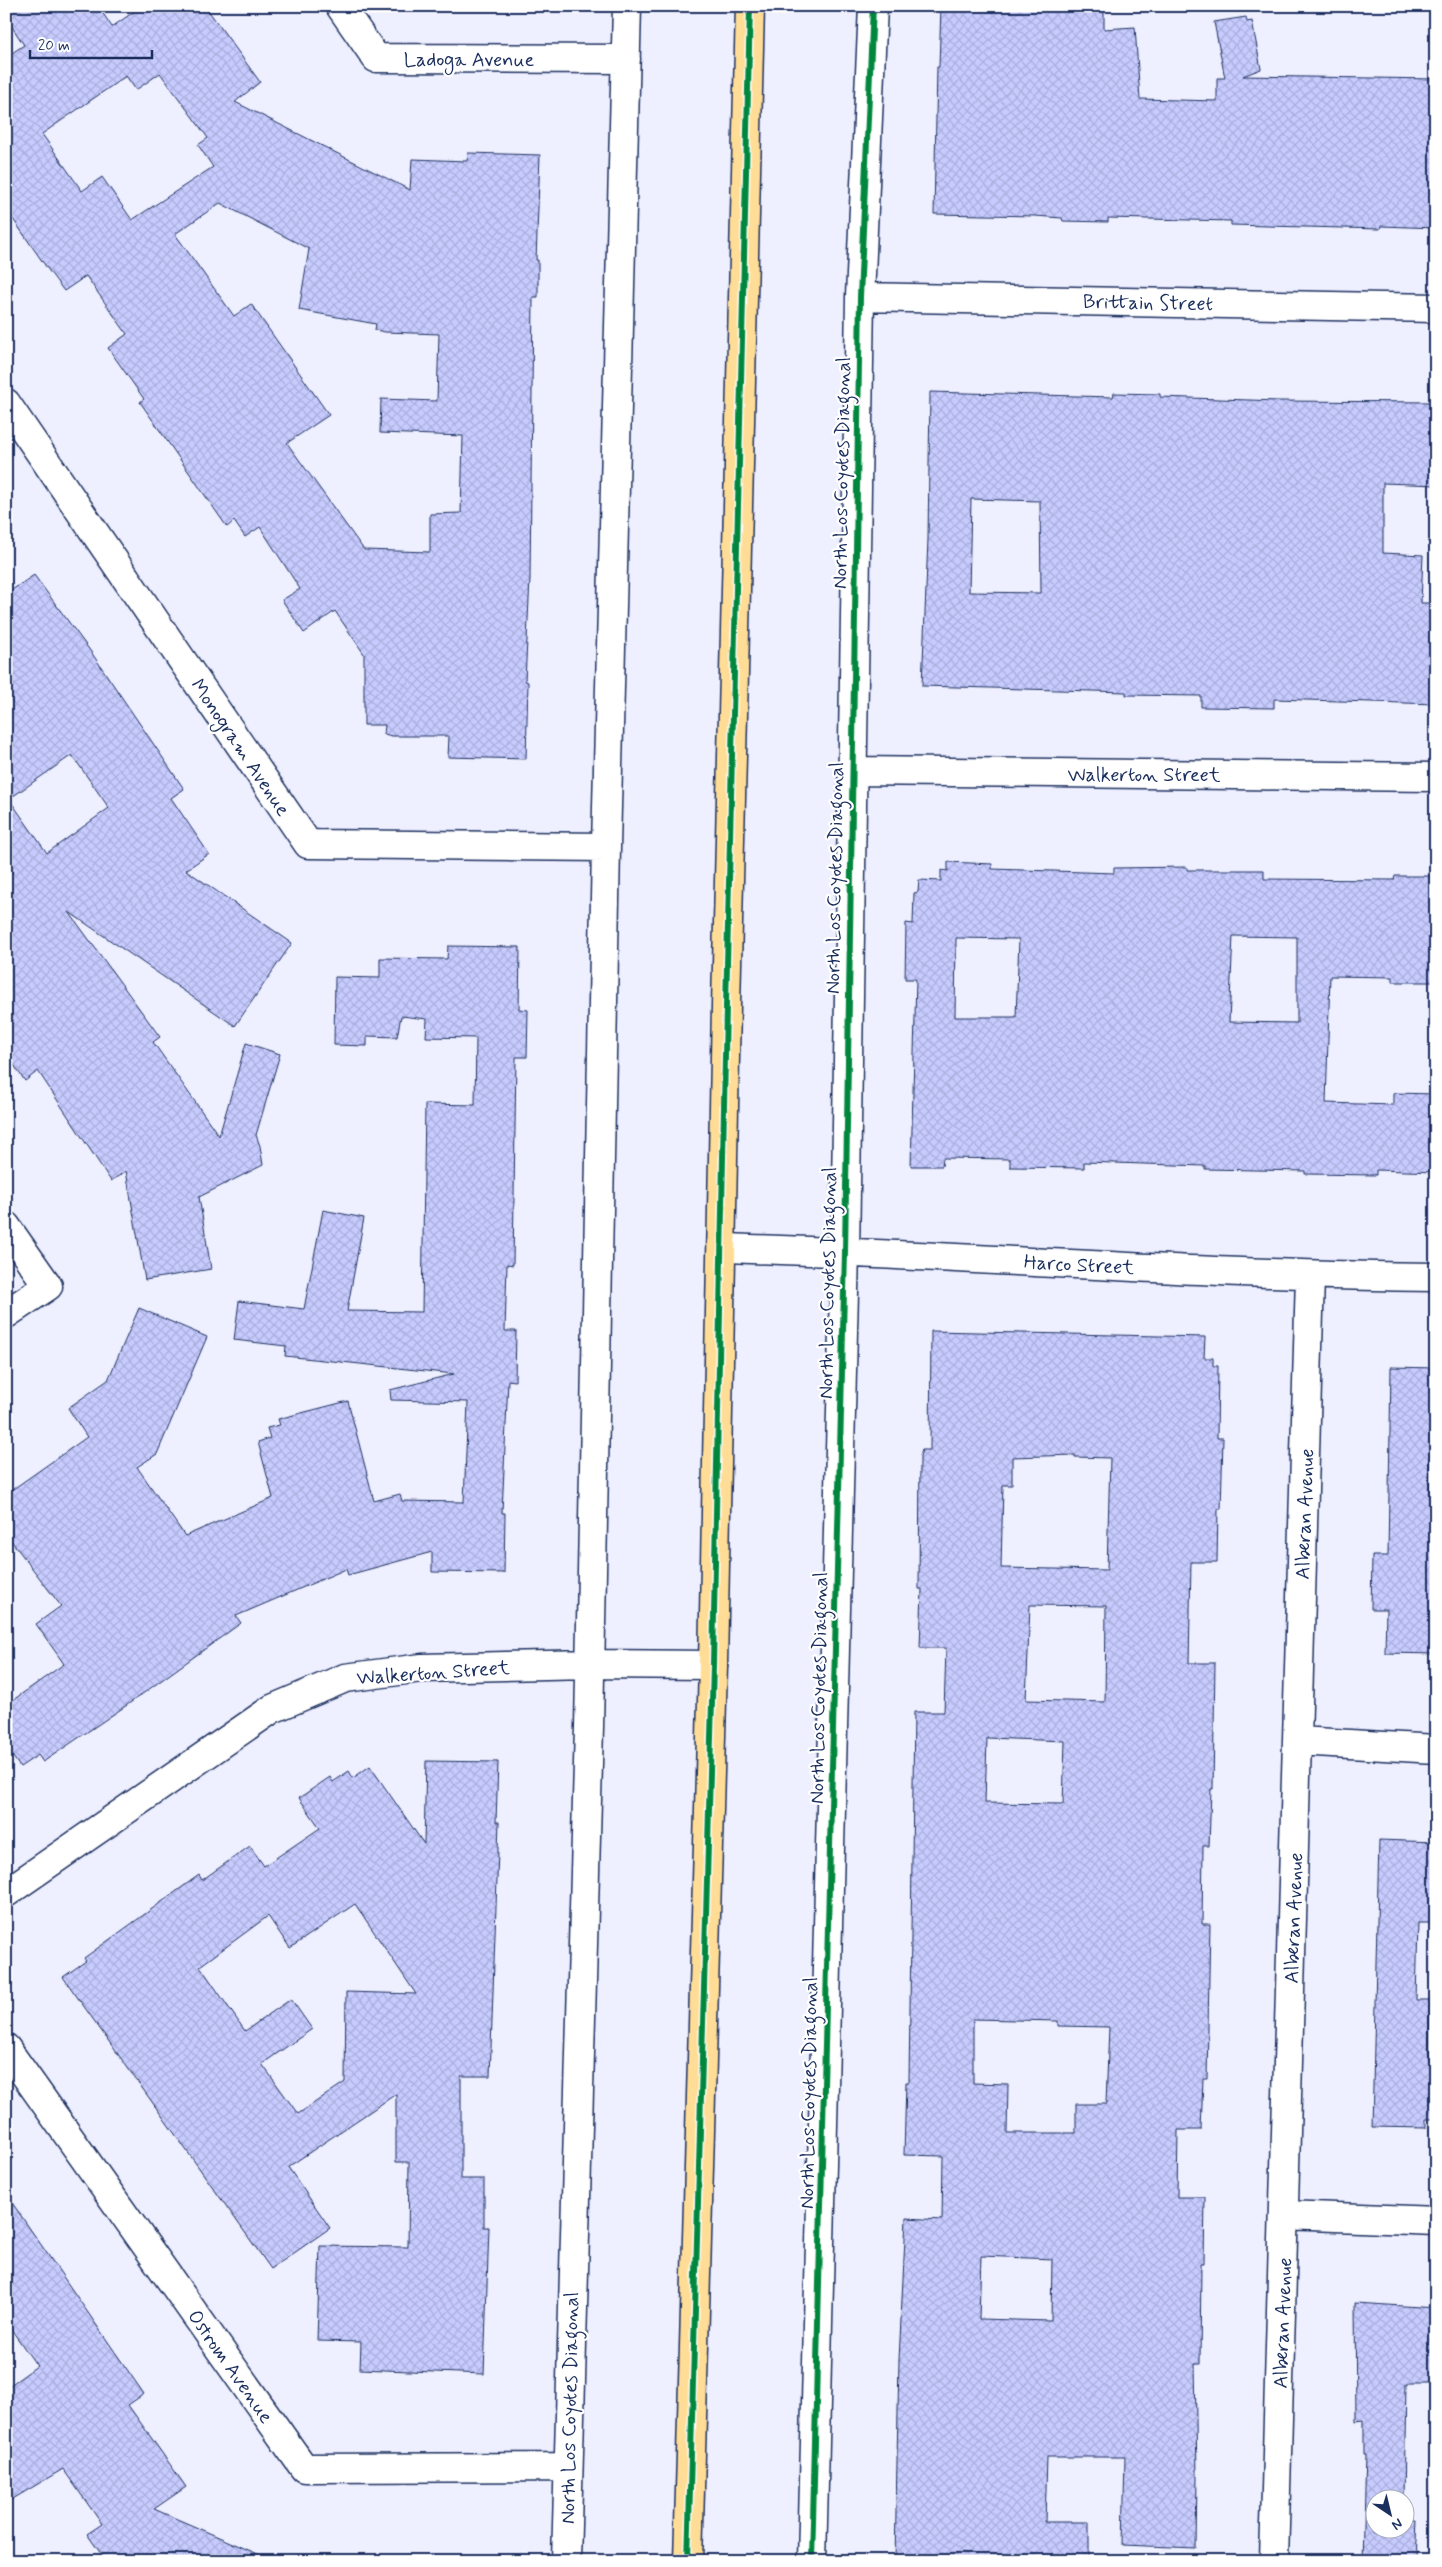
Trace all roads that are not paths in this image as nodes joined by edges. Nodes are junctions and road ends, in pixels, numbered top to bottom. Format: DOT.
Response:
graph roads {
  1 [pos="340,6"];
  2 [pos="627,6"];
  3 [pos="750,6"];
  4 [pos="873,6"];
  5 [pos="626,59"];
  6 [pos="860,297"];
  7 [pos="1436,308"];
  8 [pos="6,402"];
  9 [pos="852,771"];
  10 [pos="1436,777"];
  11 [pos="606,847"];
  12 [pos="6,1226"];
  13 [pos="722,1248"];
  14 [pos="845,1252"];
  15 [pos="1310,1276"];
  16 [pos="1436,1277"];
  17 [pos="6,1314"];
  18 [pos="590,1664"];
  19 [pos="713,1665"];
  20 [pos="1298,1741"];
  21 [pos="1436,1749"];
  22 [pos="6,1893"];
  23 [pos="6,2048"];
  24 [pos="1285,2215"];
  25 [pos="1436,2221"];
  26 [pos="567,2466"];
  27 [pos="566,2561"];
  28 [pos="688,2561"];
  29 [pos="812,2561"];
  30 [pos="1274,2561"];
  1 -- 5 [label="street, Ladoga Avenue"];
  2 -- 5 [label="street, North Los Coyotes Diagonal"];
  3 -- 13 [label="main road"];
  4 -- 6 [label="street, North Los Coyotes Diagonal"];
  5 -- 11 [label="street, North Los Coyotes Diagonal"];
  6 -- 7 [label="street, Brittain Street"];
  6 -- 9 [label="street, North Los Coyotes Diagonal"];
  8 -- 11 [label="street, Monogram Avenue"];
  9 -- 10 [label="street, Walkerton Street"];
  9 -- 14 [label="street, North Los Coyotes Diagonal"];
  11 -- 18 [label="street, North Los Coyotes Diagonal"];
  12 -- 17 [label="street"];
  13 -- 14 [label="street, Harco Street"];
  13 -- 19 [label="main road"];
  14 -- 15 [label="street, Harco Street"];
  14 -- 29 [label="street, North Los Coyotes Diagonal"];
  15 -- 16 [label="street, Harco Street"];
  15 -- 20 [label="street, Alberan Avenue"];
  18 -- 19 [label="street, Walkerton Street"];
  18 -- 22 [label="street, Walkerton Street"];
  18 -- 26 [label="street, North Los Coyotes Diagonal"];
  19 -- 28 [label="main road"];
  20 -- 21 [label="street"];
  20 -- 24 [label="street, Alberan Avenue"];
  23 -- 26 [label="street, Ostrom Avenue"];
  24 -- 25 [label="street"];
  24 -- 30 [label="street, Alberan Avenue"];
  26 -- 27 [label="street, North Los Coyotes Diagonal"];
}
